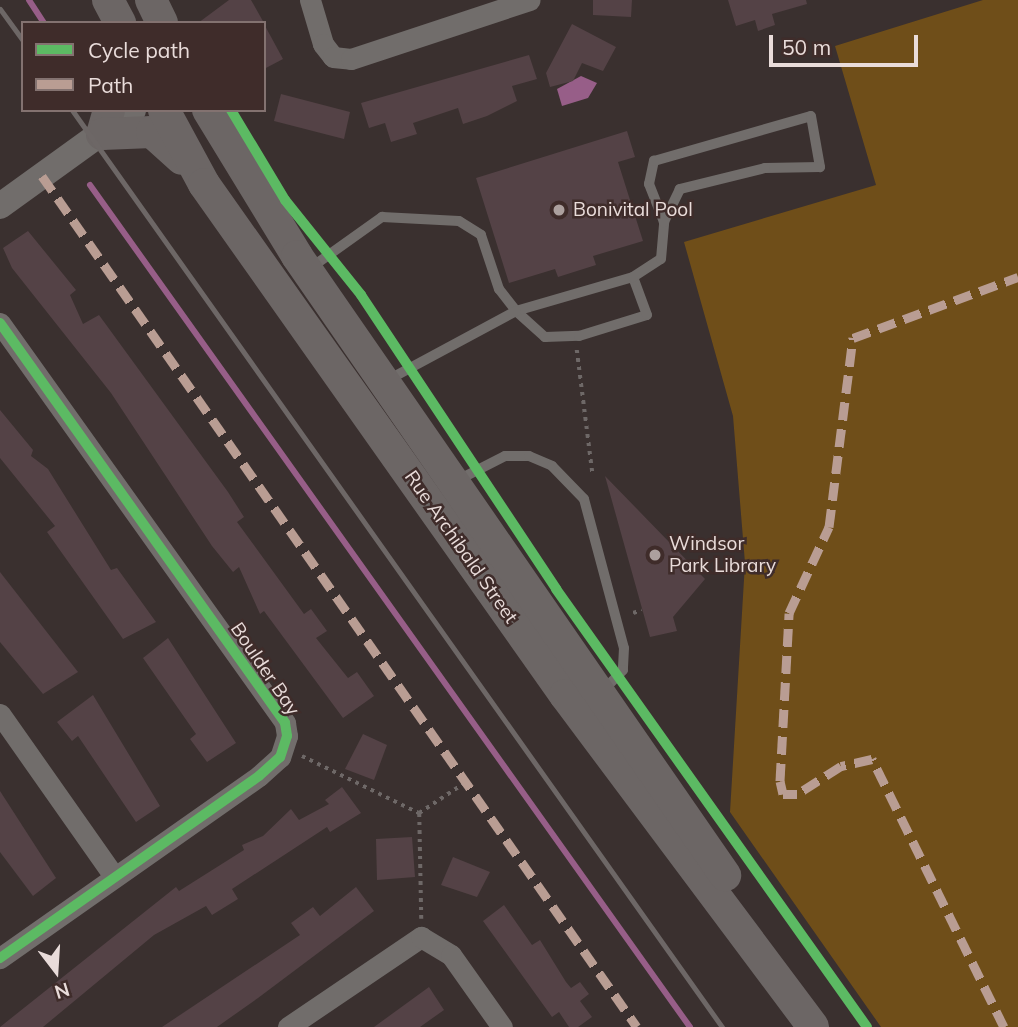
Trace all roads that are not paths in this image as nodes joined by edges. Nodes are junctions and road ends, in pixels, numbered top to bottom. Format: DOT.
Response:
graph roads {
  1 [pos="102,0"];
  2 [pos="108,0"];
  3 [pos="151,0"];
  4 [pos="310,0"];
  5 [pos="529,0"];
  6 [pos="106,21"];
  7 [pos="119,21"];
  8 [pos="161,21"];
  9 [pos="128,112"];
  10 [pos="165,112"];
  11 [pos="209,112"];
  12 [pos="106,122"];
  13 [pos="204,184"];
  14 [pos="0,206"];
  15 [pos="664,222"];
  16 [pos="308,270"];
  17 [pos="633,276"];
  18 [pos="516,311"];
  19 [pos="0,323"];
  20 [pos="387,380"];
  21 [pos="357,400"];
  22 [pos="456,481"];
  23 [pos="603,691"];
  24 [pos="565,695"];
  25 [pos="0,715"];
  26 [pos="114,876"];
  27 [pos="0,958"];
  28 [pos="775,973"];
  29 [pos="288,1027"];
  30 [pos="502,1027"];
  31 [pos="813,1027"];
  1 -- 6 [label="main road"];
  2 -- 7 [label="main road"];
  3 -- 8 [label="main road"];
  4 -- 5 [label="street"];
  9 -- 12 [label="street"];
  10 -- 13 [label="main road, Rue Archibald Street"];
  11 -- 16 [label="main road, Rue Archibald Street"];
  12 -- 13 [label="main road"];
  12 -- 14 [label="street"];
  13 -- 21 [label="main road, Rue Archibald Street"];
  15 -- 15 [label="lane"];
  15 -- 17 [label="lane"];
  16 -- 18 [label="lane"];
  16 -- 20 [label="main road, Rue Archibald Street"];
  17 -- 18 [label="lane"];
  17 -- 18 [label="lane"];
  18 -- 20 [label="lane"];
  19 -- 26 [label="street, Boulder Bay"];
  20 -- 21 [label="lane"];
  20 -- 22 [label="main road, Rue Archibald Street"];
  21 -- 24 [label="main road, Rue Archibald Street"];
  22 -- 23 [label="main road, Rue Archibald Street"];
  22 -- 23 [label="lane"];
  23 -- 24 [label="lane"];
  23 -- 28 [label="main road, Rue Archibald Street"];
  24 -- 28 [label="main road, Rue Archibald Street"];
  25 -- 26 [label="street"];
  26 -- 27 [label="street, Boulder Bay"];
  28 -- 31 [label="main road, Rue Archibald Street"];
  29 -- 30 [label="street"];
}
